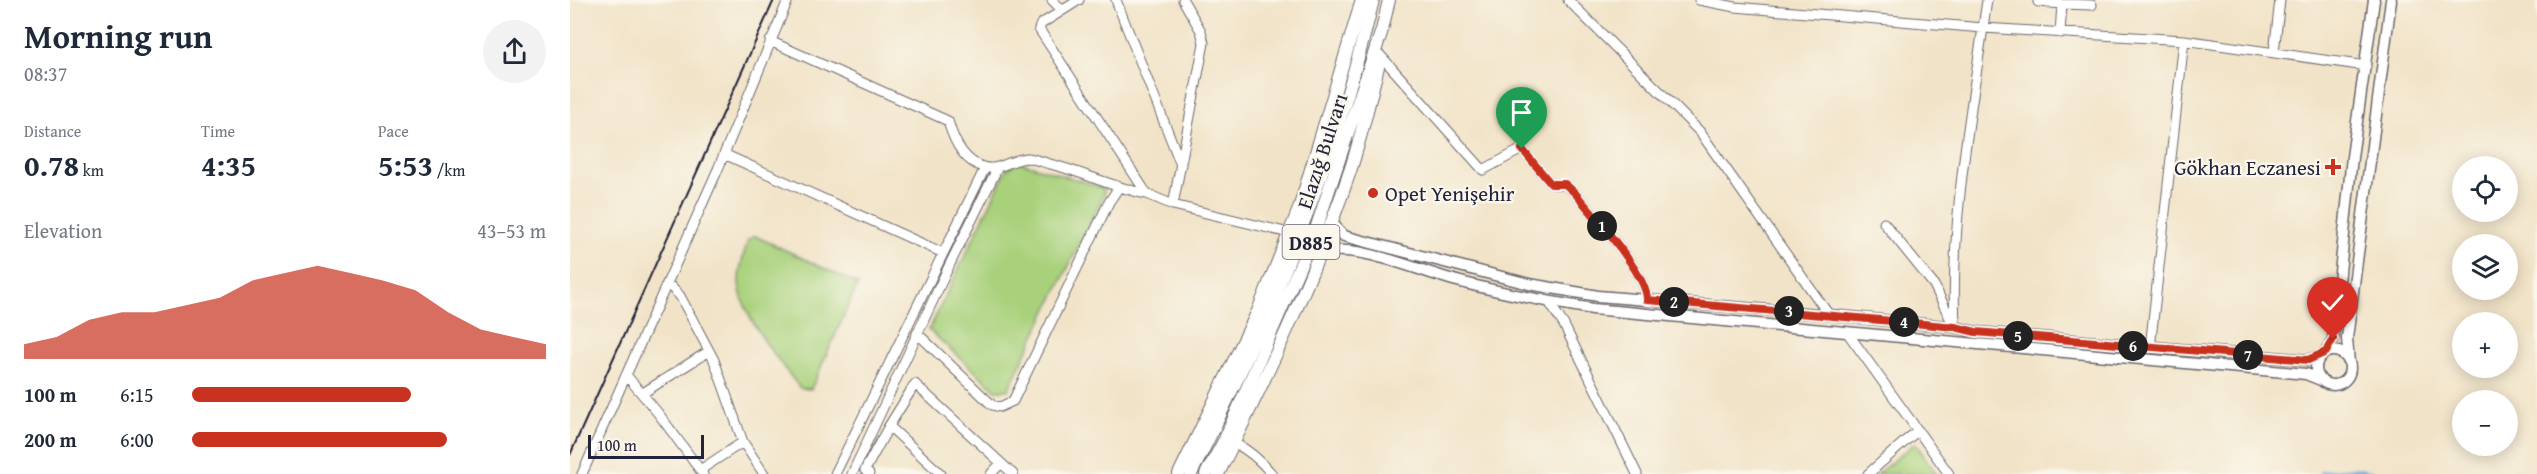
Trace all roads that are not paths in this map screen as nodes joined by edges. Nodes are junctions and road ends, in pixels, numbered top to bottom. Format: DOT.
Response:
graph roads {
  1 [pos="788,0"];
  2 [pos="1052,0"];
  3 [pos="1079,0"];
  4 [pos="1116,0"];
  5 [pos="1183,0"];
  6 [pos="1362,0"];
  7 [pos="1374,0"];
  8 [pos="1389,0"];
  9 [pos="1397,0"];
  10 [pos="1568,0"];
  11 [pos="1699,0"];
  12 [pos="1987,0"];
  13 [pos="2280,0"];
  14 [pos="2374,0"];
  15 [pos="2391,0"];
  16 [pos="2038,2"];
  17 [pos="2062,4"];
  18 [pos="2092,5"];
  19 [pos="1062,10"];
  20 [pos="1983,28"];
  21 [pos="2060,33"];
  22 [pos="2184,40"];
  23 [pos="770,41"];
  24 [pos="2274,52"];
  25 [pos="1381,56"];
  26 [pos="2366,66"];
  27 [pos="724,154"];
  28 [pos="1181,166"];
  29 [pos="998,167"];
  30 [pos="985,168"];
  31 [pos="1119,188"];
  32 [pos="1147,194"];
  33 [pos="1173,205"];
  34 [pos="1331,222"];
  35 [pos="1884,223"];
  36 [pos="1289,233"];
  37 [pos="943,254"];
  38 [pos="1318,254"];
  39 [pos="667,283"];
  40 [pos="1647,300"];
  41 [pos="1549,302"];
  42 [pos="1829,315"];
  43 [pos="1955,327"];
  44 [pos="1847,332"];
  45 [pos="918,333"];
  46 [pos="2150,348"];
  47 [pos="710,351"];
  48 [pos="2324,354"];
  49 [pos="2349,363"];
  50 [pos="626,375"];
  51 [pos="2321,380"];
  52 [pos="643,393"];
  53 [pos="889,426"];
  54 [pos="1918,430"];
  55 [pos="743,442"];
  56 [pos="1234,443"];
  57 [pos="1001,463"];
  58 [pos="701,472"];
  59 [pos="582,474"];
  60 [pos="764,474"];
  61 [pos="835,474"];
  62 [pos="852,474"];
  63 [pos="869,474"];
  64 [pos="941,474"];
  65 [pos="991,474"];
  66 [pos="1013,474"];
  67 [pos="1179,474"];
  68 [pos="1191,474"];
  69 [pos="1206,474"];
  70 [pos="1218,474"];
  71 [pos="1272,474"];
  72 [pos="1637,474"];
  73 [pos="1868,474"];
  74 [pos="1949,474"];
  1 -- 23 [label="street"];
  2 -- 19 [label="street"];
  3 -- 19 [label="street"];
  4 -- 28 [label="street"];
  5 -- 28 [label="street"];
  6 -- 36 [label="highway"];
  7 -- 68 [label="highway, Elazığ Bulvarı / D885"];
  8 -- 69 [label="highway, Elazığ Bulvarı / D885"];
  9 -- 25 [label="highway"];
  10 -- 42 [label="street"];
  11 -- 20 [label="street"];
  12 -- 20 [label="street"];
  13 -- 24 [label="street"];
  14 -- 26 [label="main road"];
  15 -- 49 [label="main road"];
  16 -- 17 [label="street"];
  17 -- 18 [label="street"];
  17 -- 21 [label="street"];
  19 -- 32 [label="street"];
  20 -- 21 [label="street"];
  20 -- 43 [label="street"];
  21 -- 22 [label="street"];
  22 -- 24 [label="street"];
  22 -- 46 [label="street"];
  23 -- 27 [label="street"];
  23 -- 30 [label="street"];
  24 -- 26 [label="street"];
  25 -- 34 [label="highway"];
  25 -- 40 [label="street"];
  26 -- 48 [label="main road"];
  27 -- 37 [label="street"];
  27 -- 39 [label="street"];
  28 -- 33 [label="street"];
  29 -- 30 [label="street"];
  29 -- 31 [label="street"];
  29 -- 45 [label="street"];
  30 -- 37 [label="street"];
  31 -- 32 [label="street"];
  31 -- 45 [label="street"];
  32 -- 33 [label="street"];
  33 -- 36 [label="street"];
  34 -- 38 [label="highway"];
  34 -- 40 [label="main road"];
  35 -- 43 [label="street"];
  36 -- 67 [label="highway"];
  37 -- 61 [label="street"];
  38 -- 41 [label="main road"];
  38 -- 56 [label="highway"];
  39 -- 47 [label="street"];
  39 -- 50 [label="street"];
  40 -- 42 [label="main road"];
  41 -- 44 [label="main road"];
  41 -- 72 [label="street"];
  42 -- 43 [label="main road"];
  43 -- 46 [label="main road"];
  44 -- 51 [label="main road"];
  44 -- 54 [label="street"];
  45 -- 62 [label="street"];
  46 -- 48 [label="main road"];
  47 -- 52 [label="street"];
  47 -- 55 [label="street"];
  48 -- 49 [label="main road"];
  48 -- 51 [label="main road"];
  49 -- 51 [label="main road"];
  50 -- 52 [label="street"];
  50 -- 59 [label="street"];
  52 -- 58 [label="street"];
  53 -- 57 [label="street"];
  53 -- 63 [label="street"];
  53 -- 64 [label="street"];
  54 -- 73 [label="street"];
  54 -- 74 [label="street"];
  55 -- 58 [label="street"];
  55 -- 60 [label="street"];
  56 -- 70 [label="highway"];
  56 -- 71 [label="street"];
  57 -- 65 [label="street"];
  57 -- 66 [label="street"];
}
